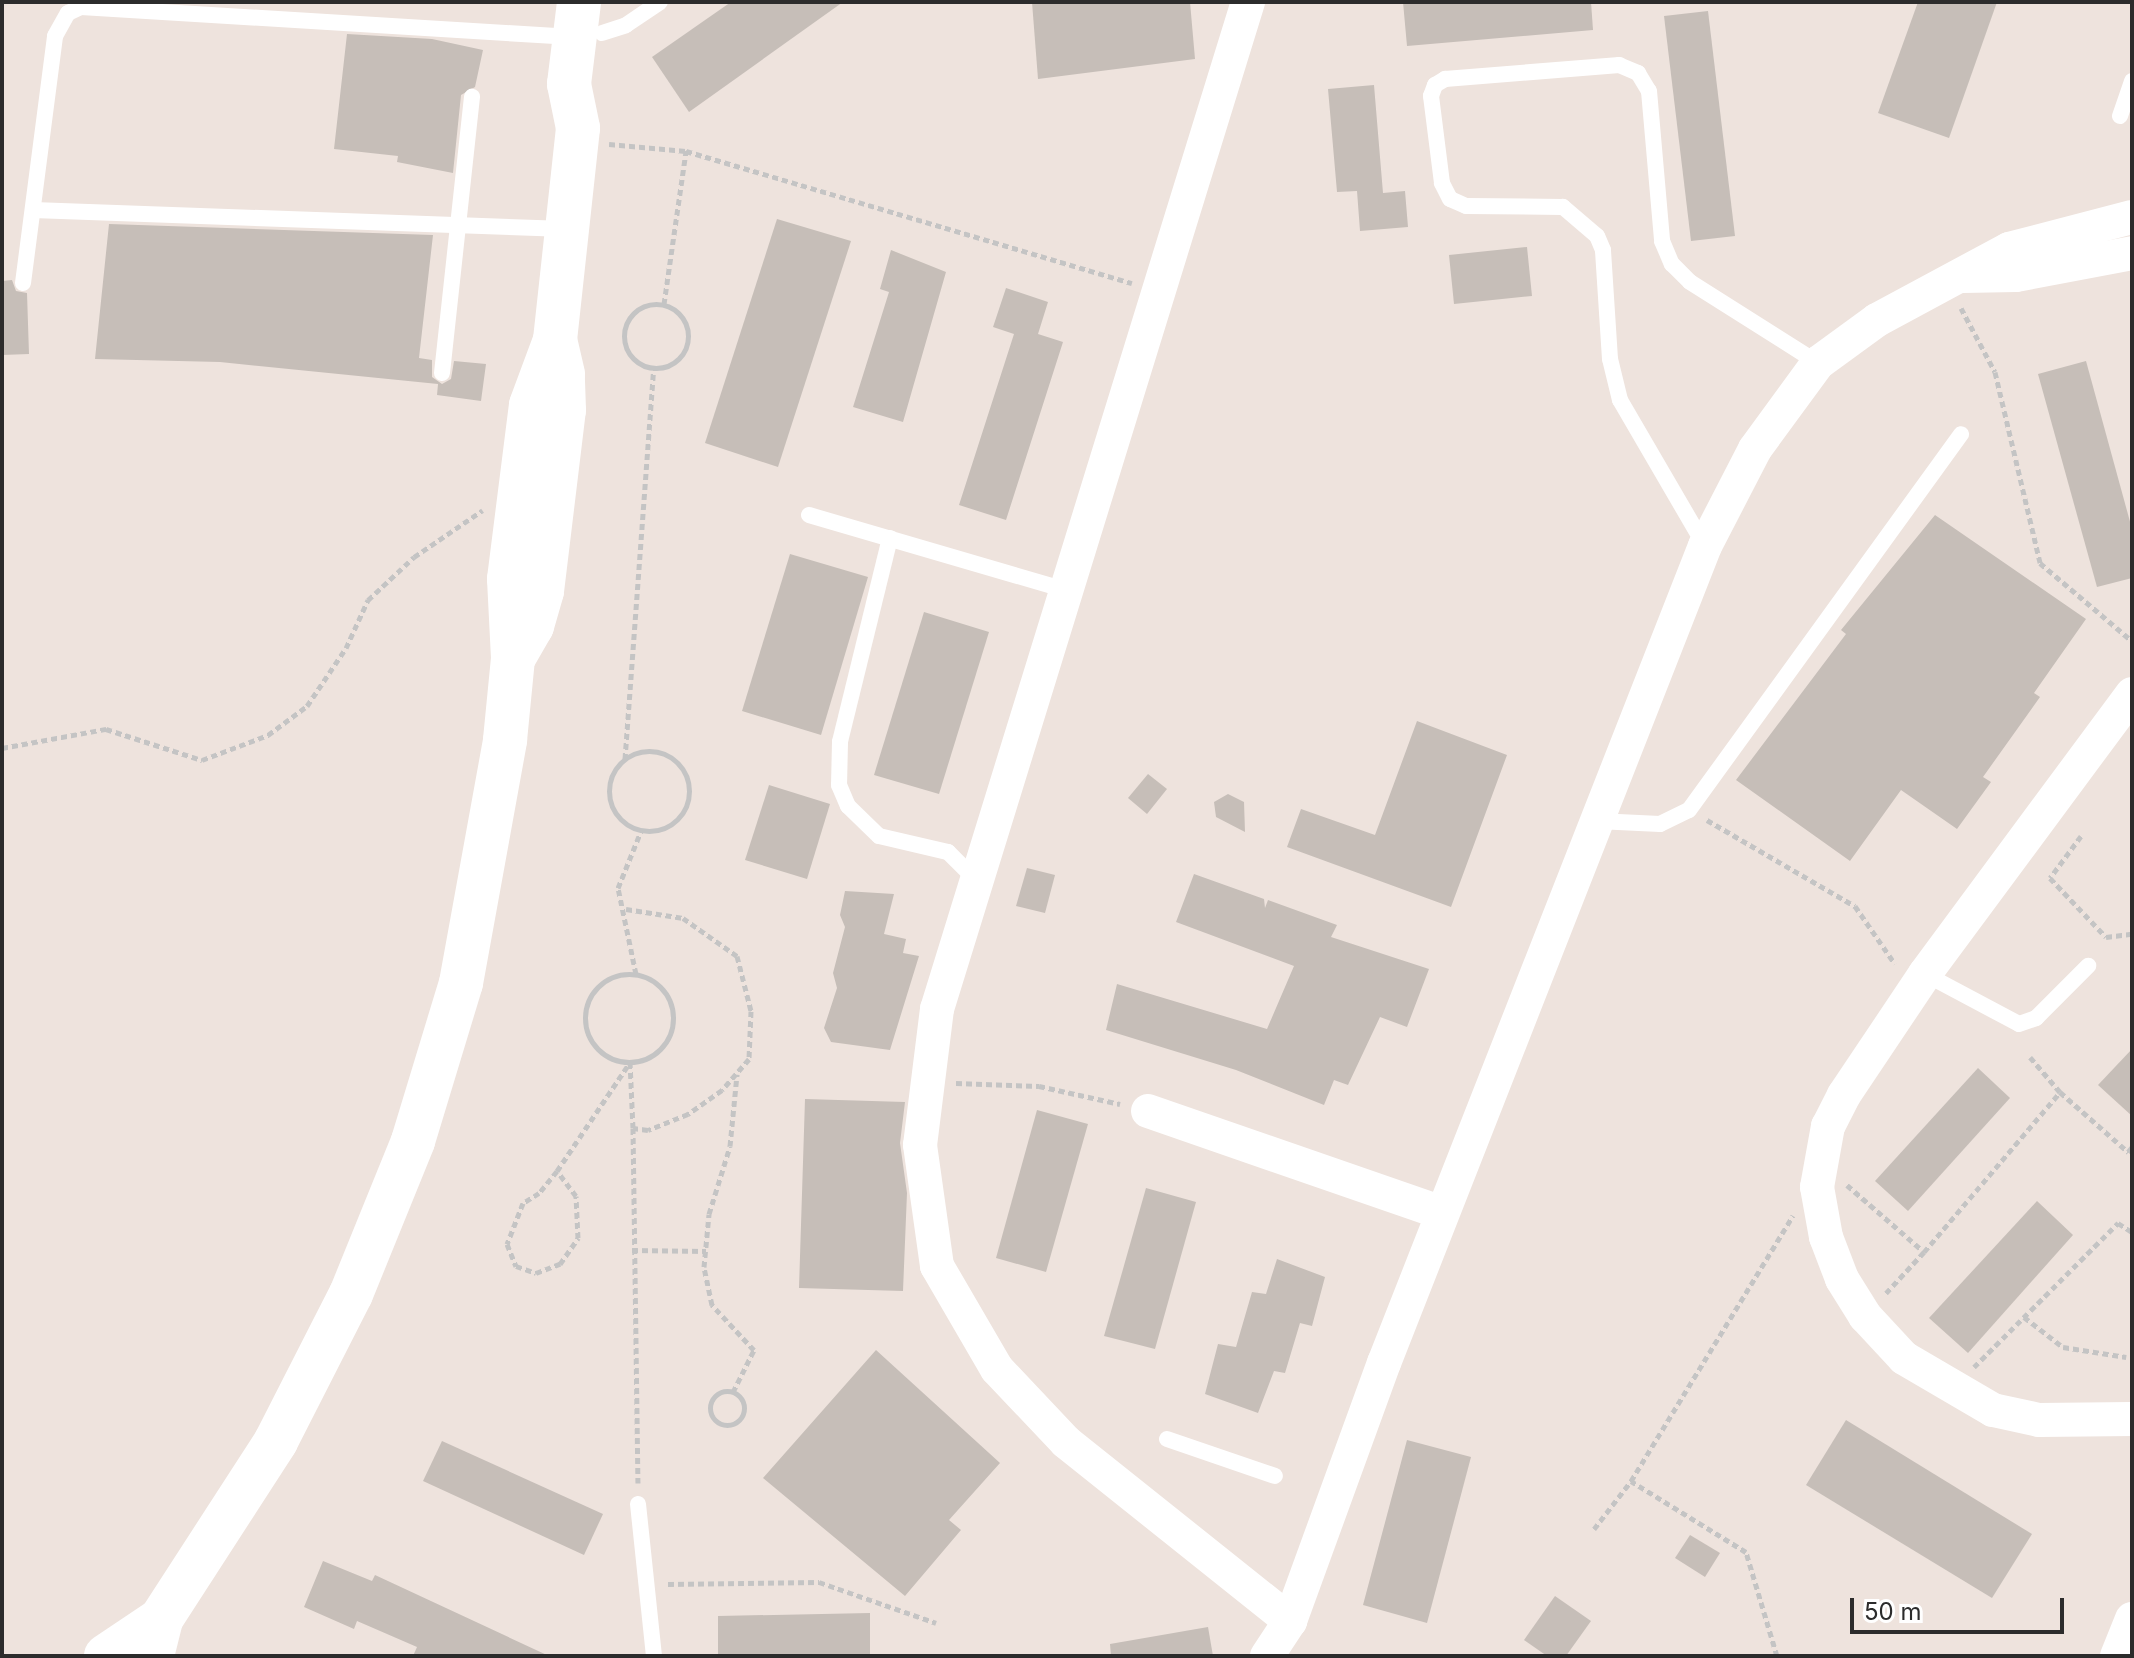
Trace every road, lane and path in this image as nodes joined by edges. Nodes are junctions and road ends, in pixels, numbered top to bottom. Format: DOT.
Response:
graph roads {
  1 [pos="660,2"];
  2 [pos="1248,2"];
  3 [pos="591,18"];
  4 [pos="2132,81"];
  5 [pos="472,97"];
  6 [pos="2120,116"];
  7 [pos="577,134"];
  8 [pos="686,151"];
  9 [pos="33,210"];
  10 [pos="2132,217"];
  11 [pos="459,225"];
  12 [pos="567,229"];
  13 [pos="2132,253"];
  14 [pos="1955,280"];
  15 [pos="23,283"];
  16 [pos="1160,291"];
  17 [pos="664,304"];
  18 [pos="555,340"];
  19 [pos="1818,363"];
  20 [pos="654,368"];
  21 [pos="442,373"];
  22 [pos="1961,434"];
  23 [pos="521,485"];
  24 [pos="809,515"];
  25 [pos="890,538"];
  26 [pos="1705,546"];
  27 [pos="1065,590"];
  28 [pos="2132,641"];
  29 [pos="513,658"];
  30 [pos="2132,694"];
  31 [pos="2,748"];
  32 [pos="625,759"];
  33 [pos="1689,810"];
  34 [pos="1597,821"];
  35 [pos="641,831"];
  36 [pos="2081,836"];
  37 [pos="975,879"];
  38 [pos="626,909"];
  39 [pos="2132,934"];
  40 [pos="2088,966"];
  41 [pos="636,974"];
  42 [pos="1925,974"];
  43 [pos="2030,1057"];
  44 [pos="630,1063"];
  45 [pos="737,1073"];
  46 [pos="956,1083"];
  47 [pos="2060,1092"];
  48 [pos="1134,1108"];
  49 [pos="633,1128"];
  50 [pos="2132,1147"];
  51 [pos="557,1171"];
  52 [pos="1818,1174"];
  53 [pos="1442,1213"];
  54 [pos="2132,1232"];
  55 [pos="632,1250"];
  56 [pos="706,1251"];
  57 [pos="1924,1252"];
  58 [pos="1865,1316"];
  59 [pos="2024,1317"];
  60 [pos="2126,1357"];
  61 [pos="1951,1390"];
  62 [pos="733,1392"];
  63 [pos="2132,1419"];
  64 [pos="1167,1439"];
  65 [pos="1275,1476"];
  66 [pos="1631,1481"];
  67 [pos="638,1504"];
  68 [pos="1594,1529"];
  69 [pos="643,1585"];
  70 [pos="2132,1619"];
  71 [pos="936,1623"];
  72 [pos="1292,1634"];
  73 [pos="156,1638"];
  74 [pos="106,1656"];
  75 [pos="654,1656"];
  76 [pos="1267,1656"];
  77 [pos="1777,1656"];
  78 [pos="2117,1656"];
  1 -- 3 [label="lane"];
  2 -- 16 [label="street"];
  3 -- 7 [label="main road"];
  3 -- 9 [label="lane"];
  4 -- 6 [label="lane"];
  5 -- 11 [label="lane"];
  7 -- 8 [label="path"];
  7 -- 12 [label="main road"];
  8 -- 16 [label="path"];
  8 -- 17 [label="path"];
  9 -- 11 [label="lane"];
  9 -- 15 [label="lane"];
  10 -- 14 [label="street"];
  11 -- 12 [label="lane"];
  11 -- 21 [label="lane"];
  12 -- 18 [label="main road"];
  13 -- 14 [label="street"];
  14 -- 19 [label="street"];
  14 -- 28 [label="path"];
  16 -- 27 [label="street"];
  17 -- 20 [label="path"];
  17 -- 20 [label="path"];
  18 -- 23 [label="main road"];
  18 -- 29 [label="main road"];
  19 -- 26 [label="street"];
  19 -- 26 [label="lane"];
  20 -- 32 [label="path"];
  22 -- 33 [label="lane"];
  23 -- 29 [label="main road"];
  23 -- 31 [label="path"];
  24 -- 25 [label="lane"];
  25 -- 27 [label="lane"];
  25 -- 37 [label="lane"];
  26 -- 34 [label="street"];
  27 -- 37 [label="street"];
  29 -- 73 [label="main road"];
  30 -- 42 [label="street"];
  32 -- 35 [label="path"];
  32 -- 35 [label="path"];
  33 -- 34 [label="lane"];
  33 -- 42 [label="path"];
  34 -- 53 [label="street"];
  35 -- 38 [label="path"];
  36 -- 39 [label="path"];
  37 -- 72 [label="street"];
  38 -- 41 [label="path"];
  38 -- 45 [label="path"];
  40 -- 42 [label="lane"];
  41 -- 44 [label="path"];
  41 -- 44 [label="path"];
  42 -- 52 [label="street"];
  43 -- 47 [label="path"];
  44 -- 49 [label="path"];
  44 -- 51 [label="path"];
  45 -- 49 [label="path"];
  45 -- 56 [label="path"];
  46 -- 48 [label="path"];
  47 -- 50 [label="path"];
  47 -- 57 [label="path"];
  48 -- 53 [label="street"];
  49 -- 55 [label="path"];
  51 -- 51 [label="path"];
  52 -- 57 [label="path"];
  52 -- 58 [label="street"];
  52 -- 66 [label="path"];
  53 -- 72 [label="street"];
  54 -- 59 [label="path"];
  55 -- 56 [label="path"];
  55 -- 67 [label="path"];
  56 -- 62 [label="path"];
  57 -- 58 [label="path"];
  58 -- 61 [label="street"];
  59 -- 60 [label="path"];
  59 -- 61 [label="path"];
  61 -- 63 [label="street"];
  62 -- 62 [label="path"];
  64 -- 65 [label="lane"];
  66 -- 68 [label="path"];
  66 -- 77 [label="path"];
  67 -- 69 [label="lane"];
  69 -- 71 [label="path"];
  69 -- 75 [label="lane"];
  70 -- 78 [label="street"];
  72 -- 76 [label="street"];
  73 -- 74 [label="main road"];
}
